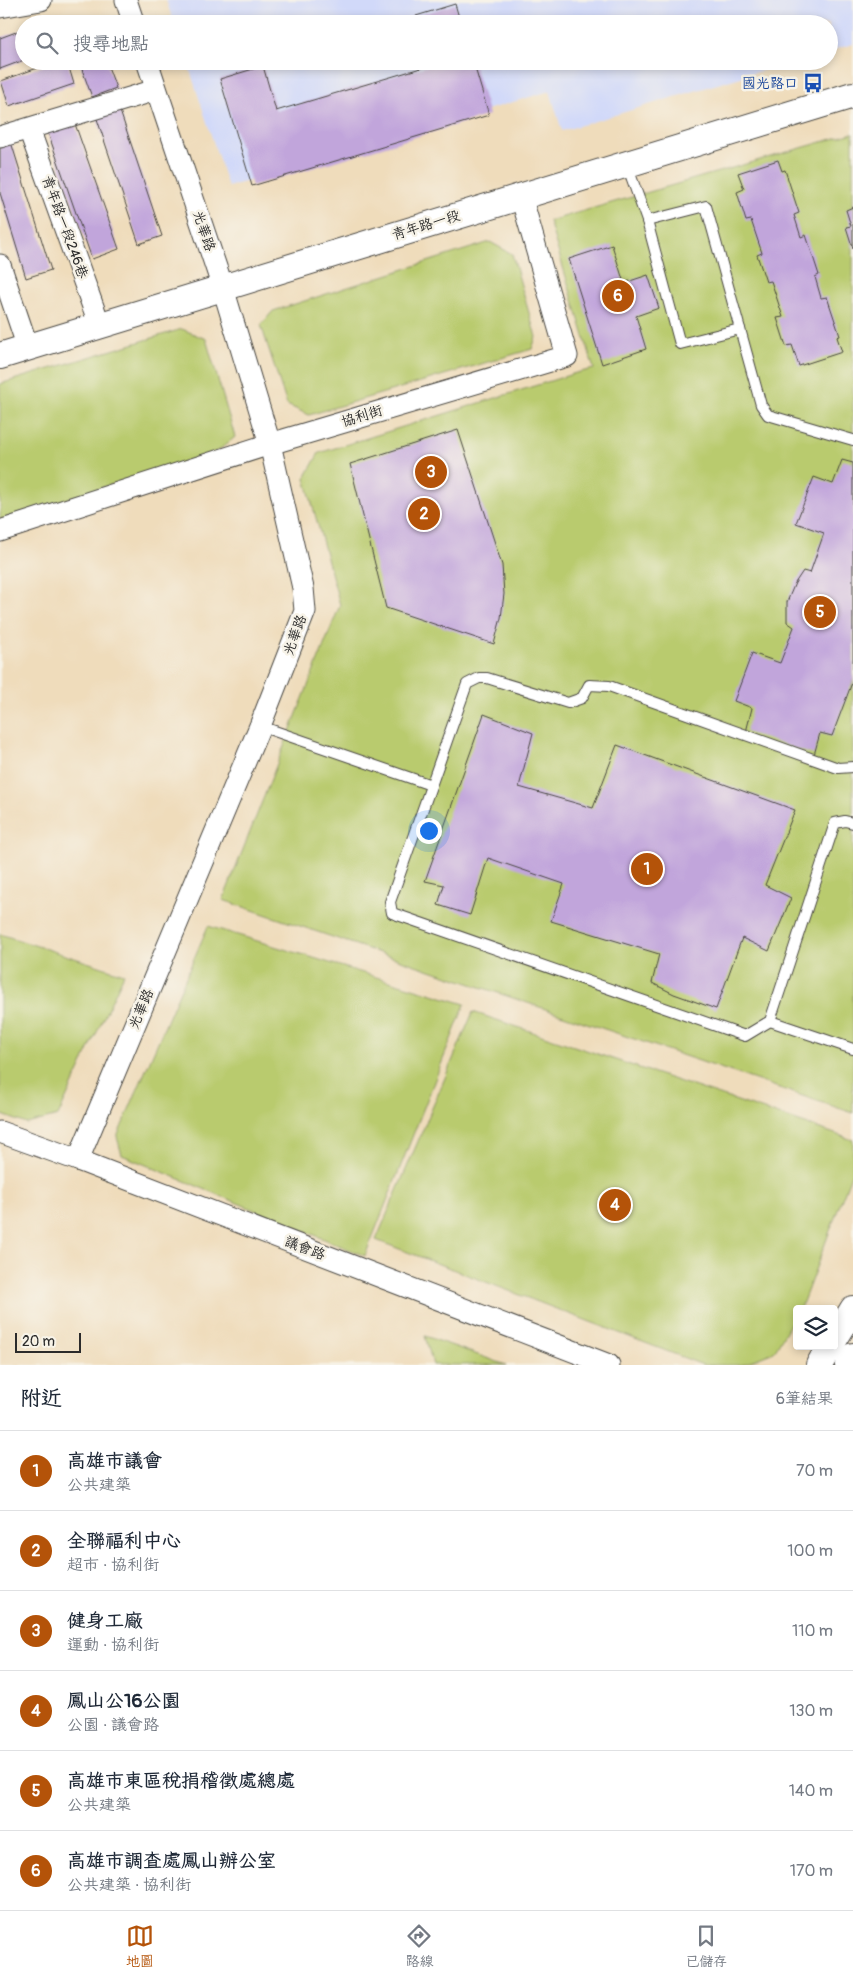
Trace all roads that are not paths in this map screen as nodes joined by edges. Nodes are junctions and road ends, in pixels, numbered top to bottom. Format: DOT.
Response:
graph roads {
  1 [pos="41,0"];
  2 [pos="126,0"];
  3 [pos="0,7"];
  4 [pos="131,15"];
  5 [pos="150,70"];
  6 [pos="156,90"];
  7 [pos="853,95"];
  8 [pos="29,129"];
  9 [pos="0,137"];
  10 [pos="627,164"];
  11 [pos="521,196"];
  12 [pos="647,221"];
  13 [pos="0,265"];
  14 [pos="223,288"];
  15 [pos="100,326"];
  16 [pos="740,329"];
  17 [pos="28,348"];
  18 [pos="0,356"];
  19 [pos="853,440"];
  20 [pos="270,444"];
  21 [pos="0,531"];
  22 [pos="260,726"];
  23 [pos="853,767"];
  24 [pos="431,786"];
  25 [pos="853,823"];
  26 [pos="770,1021"];
  27 [pos="853,1050"];
  28 [pos="0,1132"];
  29 [pos="78,1160"];
  30 [pos="853,1309"];
  31 [pos="838,1333"];
  32 [pos="828,1350"];
  33 [pos="853,1356"];
  34 [pos="609,1365"];
  35 [pos="819,1365"];
  36 [pos="848,1365"];
  1 -- 3 [label="street"];
  2 -- 4 [label="street"];
  5 -- 6 [label="street, 光華路"];
  6 -- 8 [label="street"];
  6 -- 14 [label="street, 光華路"];
  7 -- 10 [label="street, 青年路一段"];
  8 -- 9 [label="street"];
  8 -- 15 [label="street, 青年路一段246巷"];
  10 -- 11 [label="street, 青年路一段"];
  10 -- 12 [label="lane"];
  11 -- 14 [label="street, 青年路一段"];
  11 -- 20 [label="street, 協利街"];
  12 -- 16 [label="lane"];
  12 -- 16 [label="lane"];
  13 -- 17 [label="street"];
  14 -- 15 [label="street, 青年路一段"];
  14 -- 20 [label="street, 光華路"];
  15 -- 17 [label="street, 青年路一段"];
  16 -- 19 [label="lane"];
  17 -- 18 [label="street, 青年路一段"];
  20 -- 21 [label="street, 協利街"];
  20 -- 22 [label="street, 光華路"];
  22 -- 24 [label="lane"];
  22 -- 29 [label="street, 光華路"];
  23 -- 24 [label="lane"];
  24 -- 26 [label="lane"];
  25 -- 26 [label="lane"];
  26 -- 27 [label="lane"];
  28 -- 29 [label="street, 議會路"];
  29 -- 34 [label="street, 議會路"];
  30 -- 31 [label="street"];
  32 -- 35 [label="street"];
  33 -- 36 [label="street"];
}
